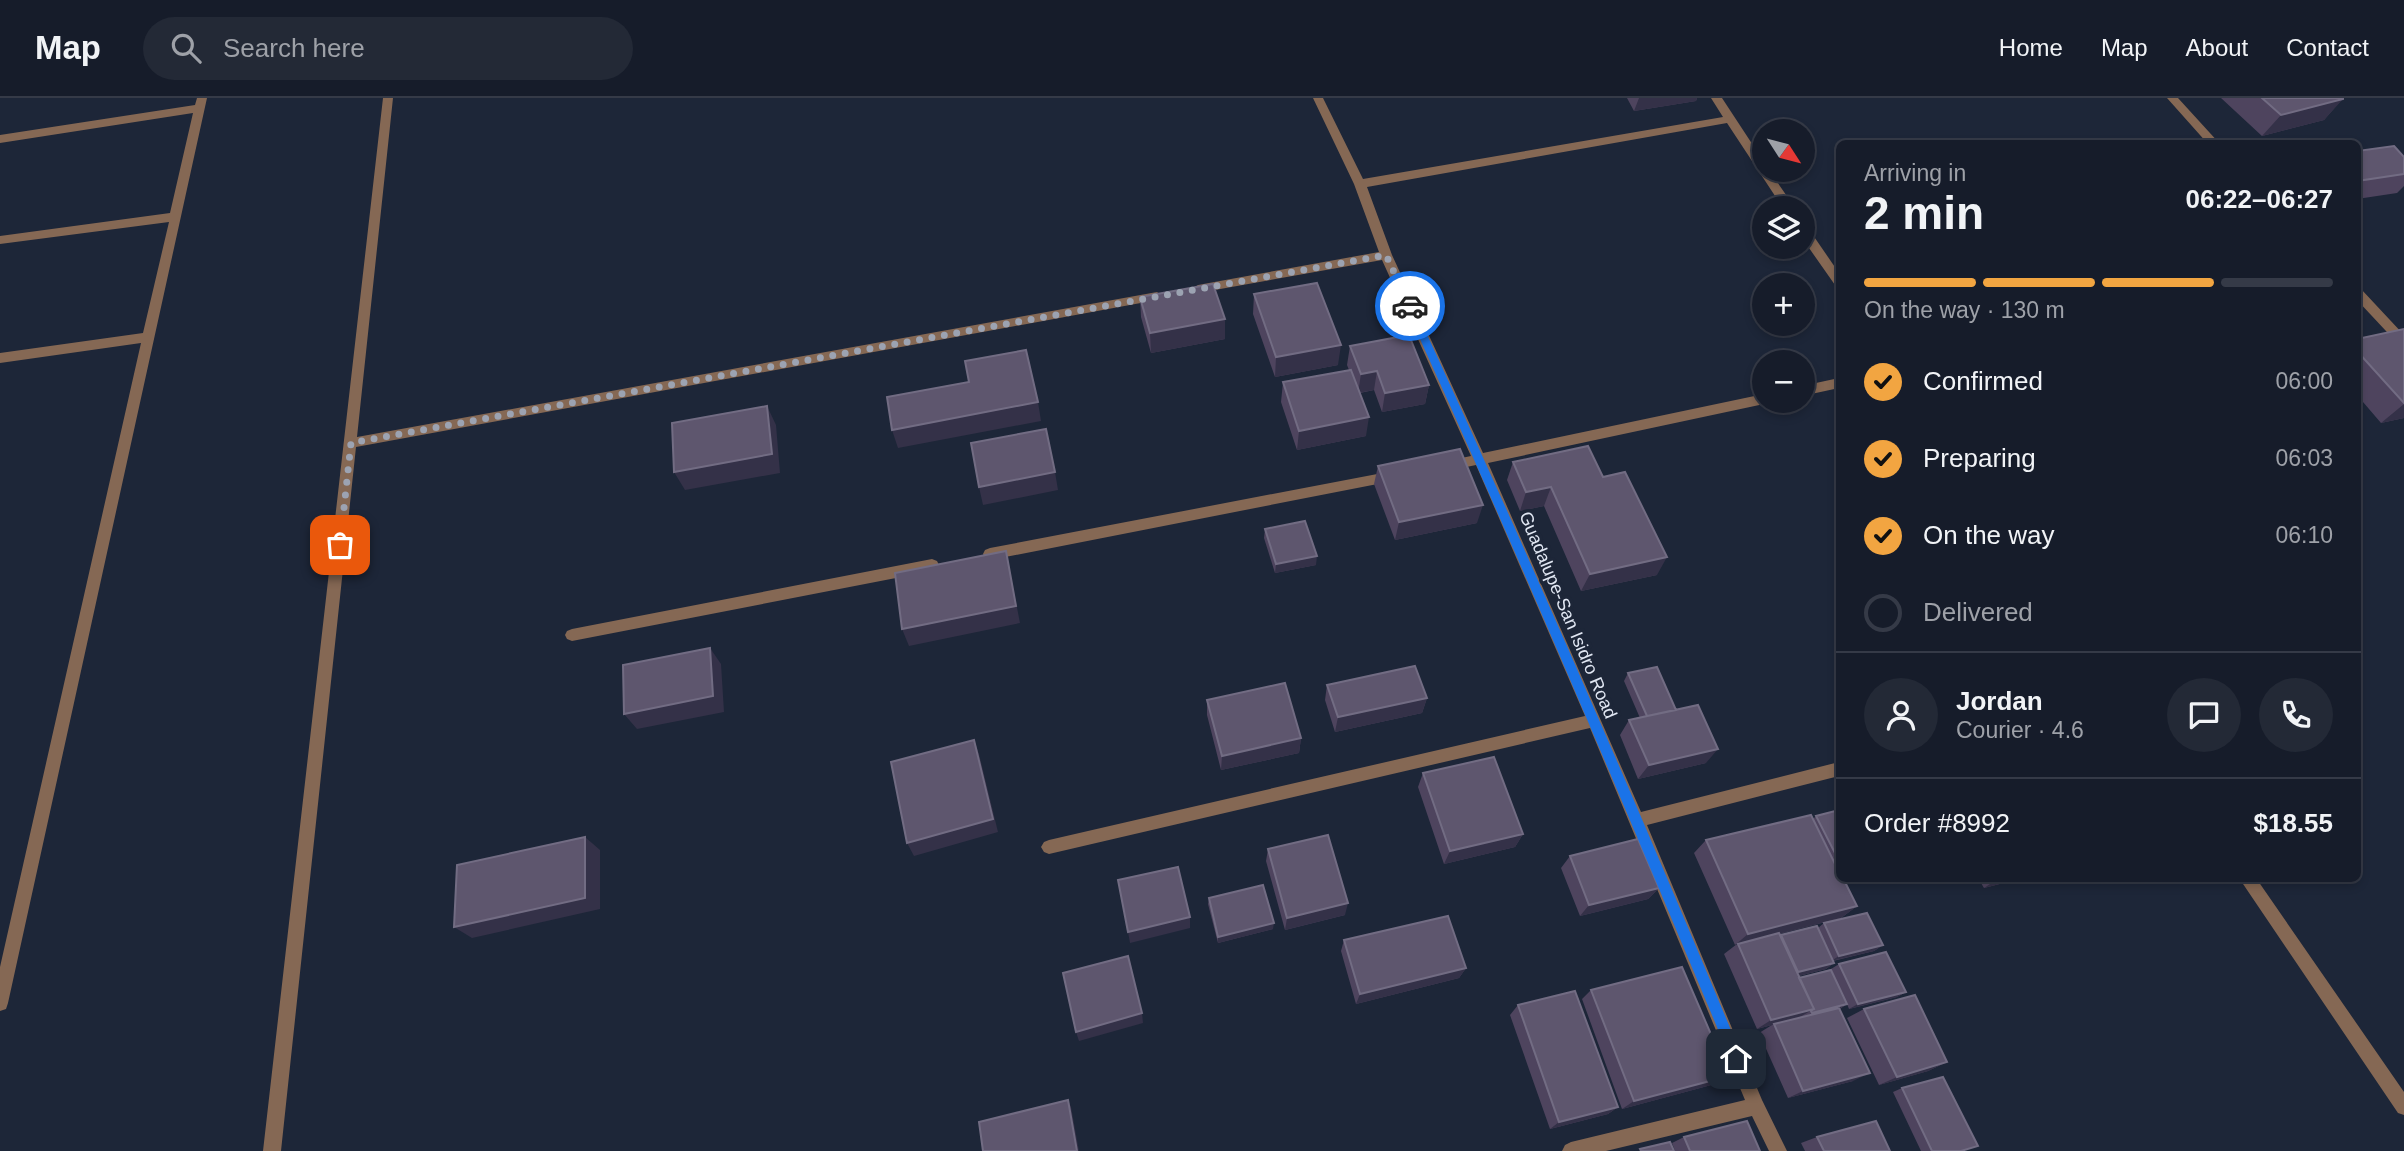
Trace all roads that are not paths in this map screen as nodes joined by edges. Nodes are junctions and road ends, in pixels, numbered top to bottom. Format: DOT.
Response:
graph roads {
  1 [pos="388,98"];
  2 [pos="1318,98"];
  3 [pos="1716,98"];
  4 [pos="2172,98"];
  5 [pos="201,103"];
  6 [pos="1730,120"];
  7 [pos="0,139"];
  8 [pos="2211,140"];
  9 [pos="1360,184"];
  10 [pos="1782,196"];
  11 [pos="175,217"];
  12 [pos="0,240"];
  13 [pos="1815,247"];
  14 [pos="1386,255"];
  15 [pos="1836,278"];
  16 [pos="1182,292"];
  17 [pos="1168,294"];
  18 [pos="2361,296"];
  19 [pos="148,337"];
  20 [pos="2404,343"];
  21 [pos="0,358"];
  22 [pos="1836,384"];
  23 [pos="1815,388"];
  24 [pos="1752,402"];
  25 [pos="351,443"];
  26 [pos="1480,460"];
  27 [pos="1439,467"];
  28 [pos="1412,473"];
  29 [pos="978,556"];
  30 [pos="951,562"];
  31 [pos="572,635"];
  32 [pos="1593,722"];
  33 [pos="1836,770"];
  34 [pos="1637,820"];
  35 [pos="1049,848"];
  36 [pos="2250,882"];
  37 [pos="0,1003"];
  38 [pos="1756,1106"];
  39 [pos="2404,1107"];
  40 [pos="272,1151"];
  41 [pos="1571,1151"];
  42 [pos="1778,1151"];
  1 -- 25 [label="street"];
  2 -- 9 [label="street, Guadalupe-San Isidro Road"];
  3 -- 6 [label="street"];
  4 -- 8 [label="street"];
  5 -- 7 [label="street"];
  5 -- 11 [label="street"];
  6 -- 9 [label="street"];
  6 -- 10 [label="street"];
  9 -- 14 [label="street, Guadalupe-San Isidro Road"];
  11 -- 12 [label="street"];
  11 -- 19 [label="street"];
  13 -- 15 [label="street"];
  14 -- 16 [label="street"];
  14 -- 26 [label="street, Guadalupe-San Isidro Road"];
  17 -- 25 [label="street"];
  18 -- 20 [label="street"];
  19 -- 21 [label="street"];
  19 -- 37 [label="street"];
  22 -- 23 [label="street"];
  24 -- 26 [label="street"];
  25 -- 40 [label="street"];
  26 -- 27 [label="street"];
  26 -- 32 [label="street, Guadalupe-San Isidro Road"];
  28 -- 29 [label="street"];
  30 -- 31 [label="street"];
  32 -- 34 [label="street, Guadalupe-San Isidro Road"];
  32 -- 35 [label="street"];
  33 -- 34 [label="street"];
  34 -- 38 [label="street, Guadalupe-San Isidro Road"];
  36 -- 39 [label="street"];
  38 -- 41 [label="street"];
  38 -- 42 [label="street, Guadalupe-San Isidro Road"];
}
